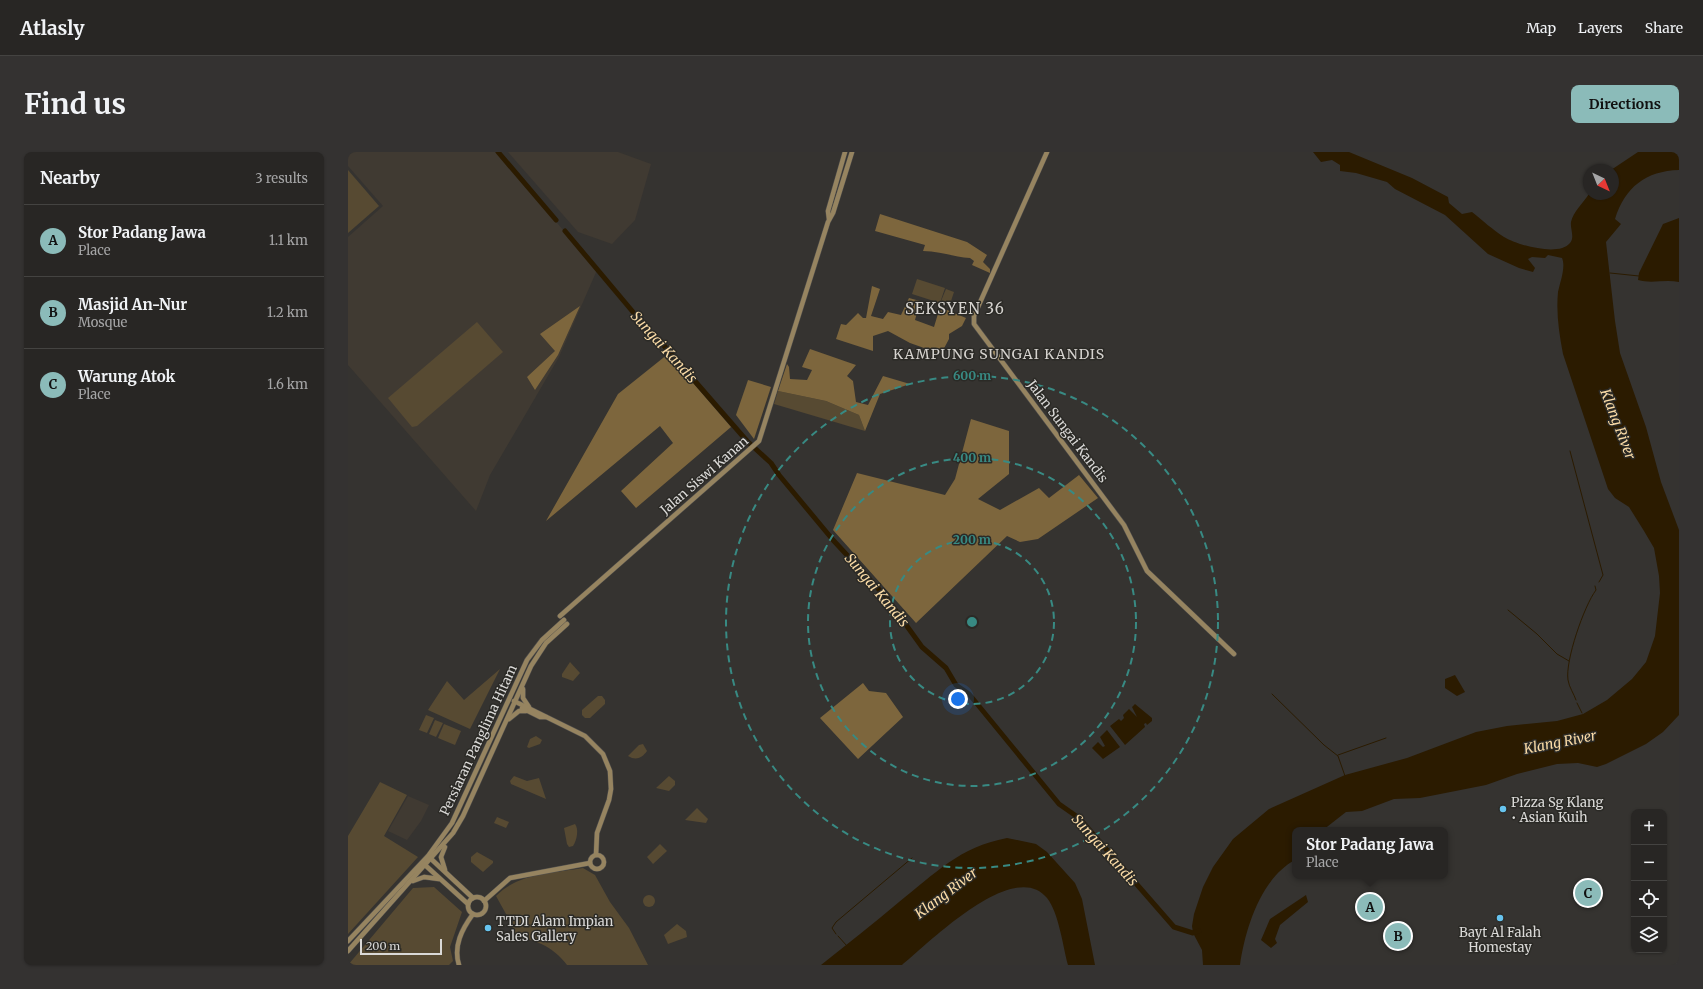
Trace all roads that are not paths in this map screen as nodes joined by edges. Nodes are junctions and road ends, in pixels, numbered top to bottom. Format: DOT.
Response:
graph roads {
  1 [pos="845,152"];
  2 [pos="852,152"];
  3 [pos="1047,152"];
  4 [pos="829,219"];
  5 [pos="560,616"];
  6 [pos="1234,654"];
  7 [pos="524,681"];
  8 [pos="509,700"];
  9 [pos="514,703"];
  10 [pos="529,710"];
  11 [pos="505,724"];
  12 [pos="449,838"];
  13 [pos="596,855"];
  14 [pos="430,857"];
  15 [pos="590,863"];
  16 [pos="424,864"];
  17 [pos="446,873"];
  18 [pos="440,879"];
  19 [pos="409,884"];
  20 [pos="473,898"];
  21 [pos="484,901"];
  22 [pos="468,904"];
  23 [pos="473,914"];
  24 [pos="348,941"];
  25 [pos="348,951"];
  26 [pos="458,965"];
  1 -- 4 [label="street, Jalan Siswi Kanan"];
  2 -- 4 [label="street, Jalan Siswi Kanan"];
  3 -- 6 [label="street, Jalan Sungai Kandis"];
  4 -- 5 [label="street, Jalan Siswi Kanan"];
  7 -- 8 [label="street, Persiaran Panglima Hitam"];
  7 -- 9 [label="street, Persiaran Panglima Hitam"];
  7 -- 10 [label="street"];
  8 -- 9 [label="street"];
  8 -- 14 [label="street, Persiaran Panglima Hitam"];
  9 -- 10 [label="street"];
  9 -- 11 [label="street, Persiaran Panglima Hitam"];
  10 -- 11 [label="street"];
  10 -- 13 [label="street"];
  11 -- 12 [label="street, Persiaran Panglima Hitam"];
  12 -- 14 [label="street, Persiaran Panglima Hitam"];
  12 -- 17 [label="street"];
  13 -- 15 [label="street"];
  13 -- 15 [label="street"];
  14 -- 16 [label="street, Persiaran Panglima Hitam"];
  14 -- 17 [label="street"];
  15 -- 21 [label="street"];
  16 -- 18 [label="street"];
  16 -- 19 [label="street, Persiaran Panglima Hitam"];
  16 -- 24 [label="street, Persiaran Panglima Hitam"];
  17 -- 20 [label="street"];
  18 -- 19 [label="street"];
  18 -- 22 [label="street"];
  19 -- 25 [label="street, Persiaran Panglima Hitam"];
  20 -- 21 [label="street"];
  20 -- 22 [label="street"];
  21 -- 23 [label="street"];
  22 -- 23 [label="street"];
  23 -- 26 [label="street"];
}
